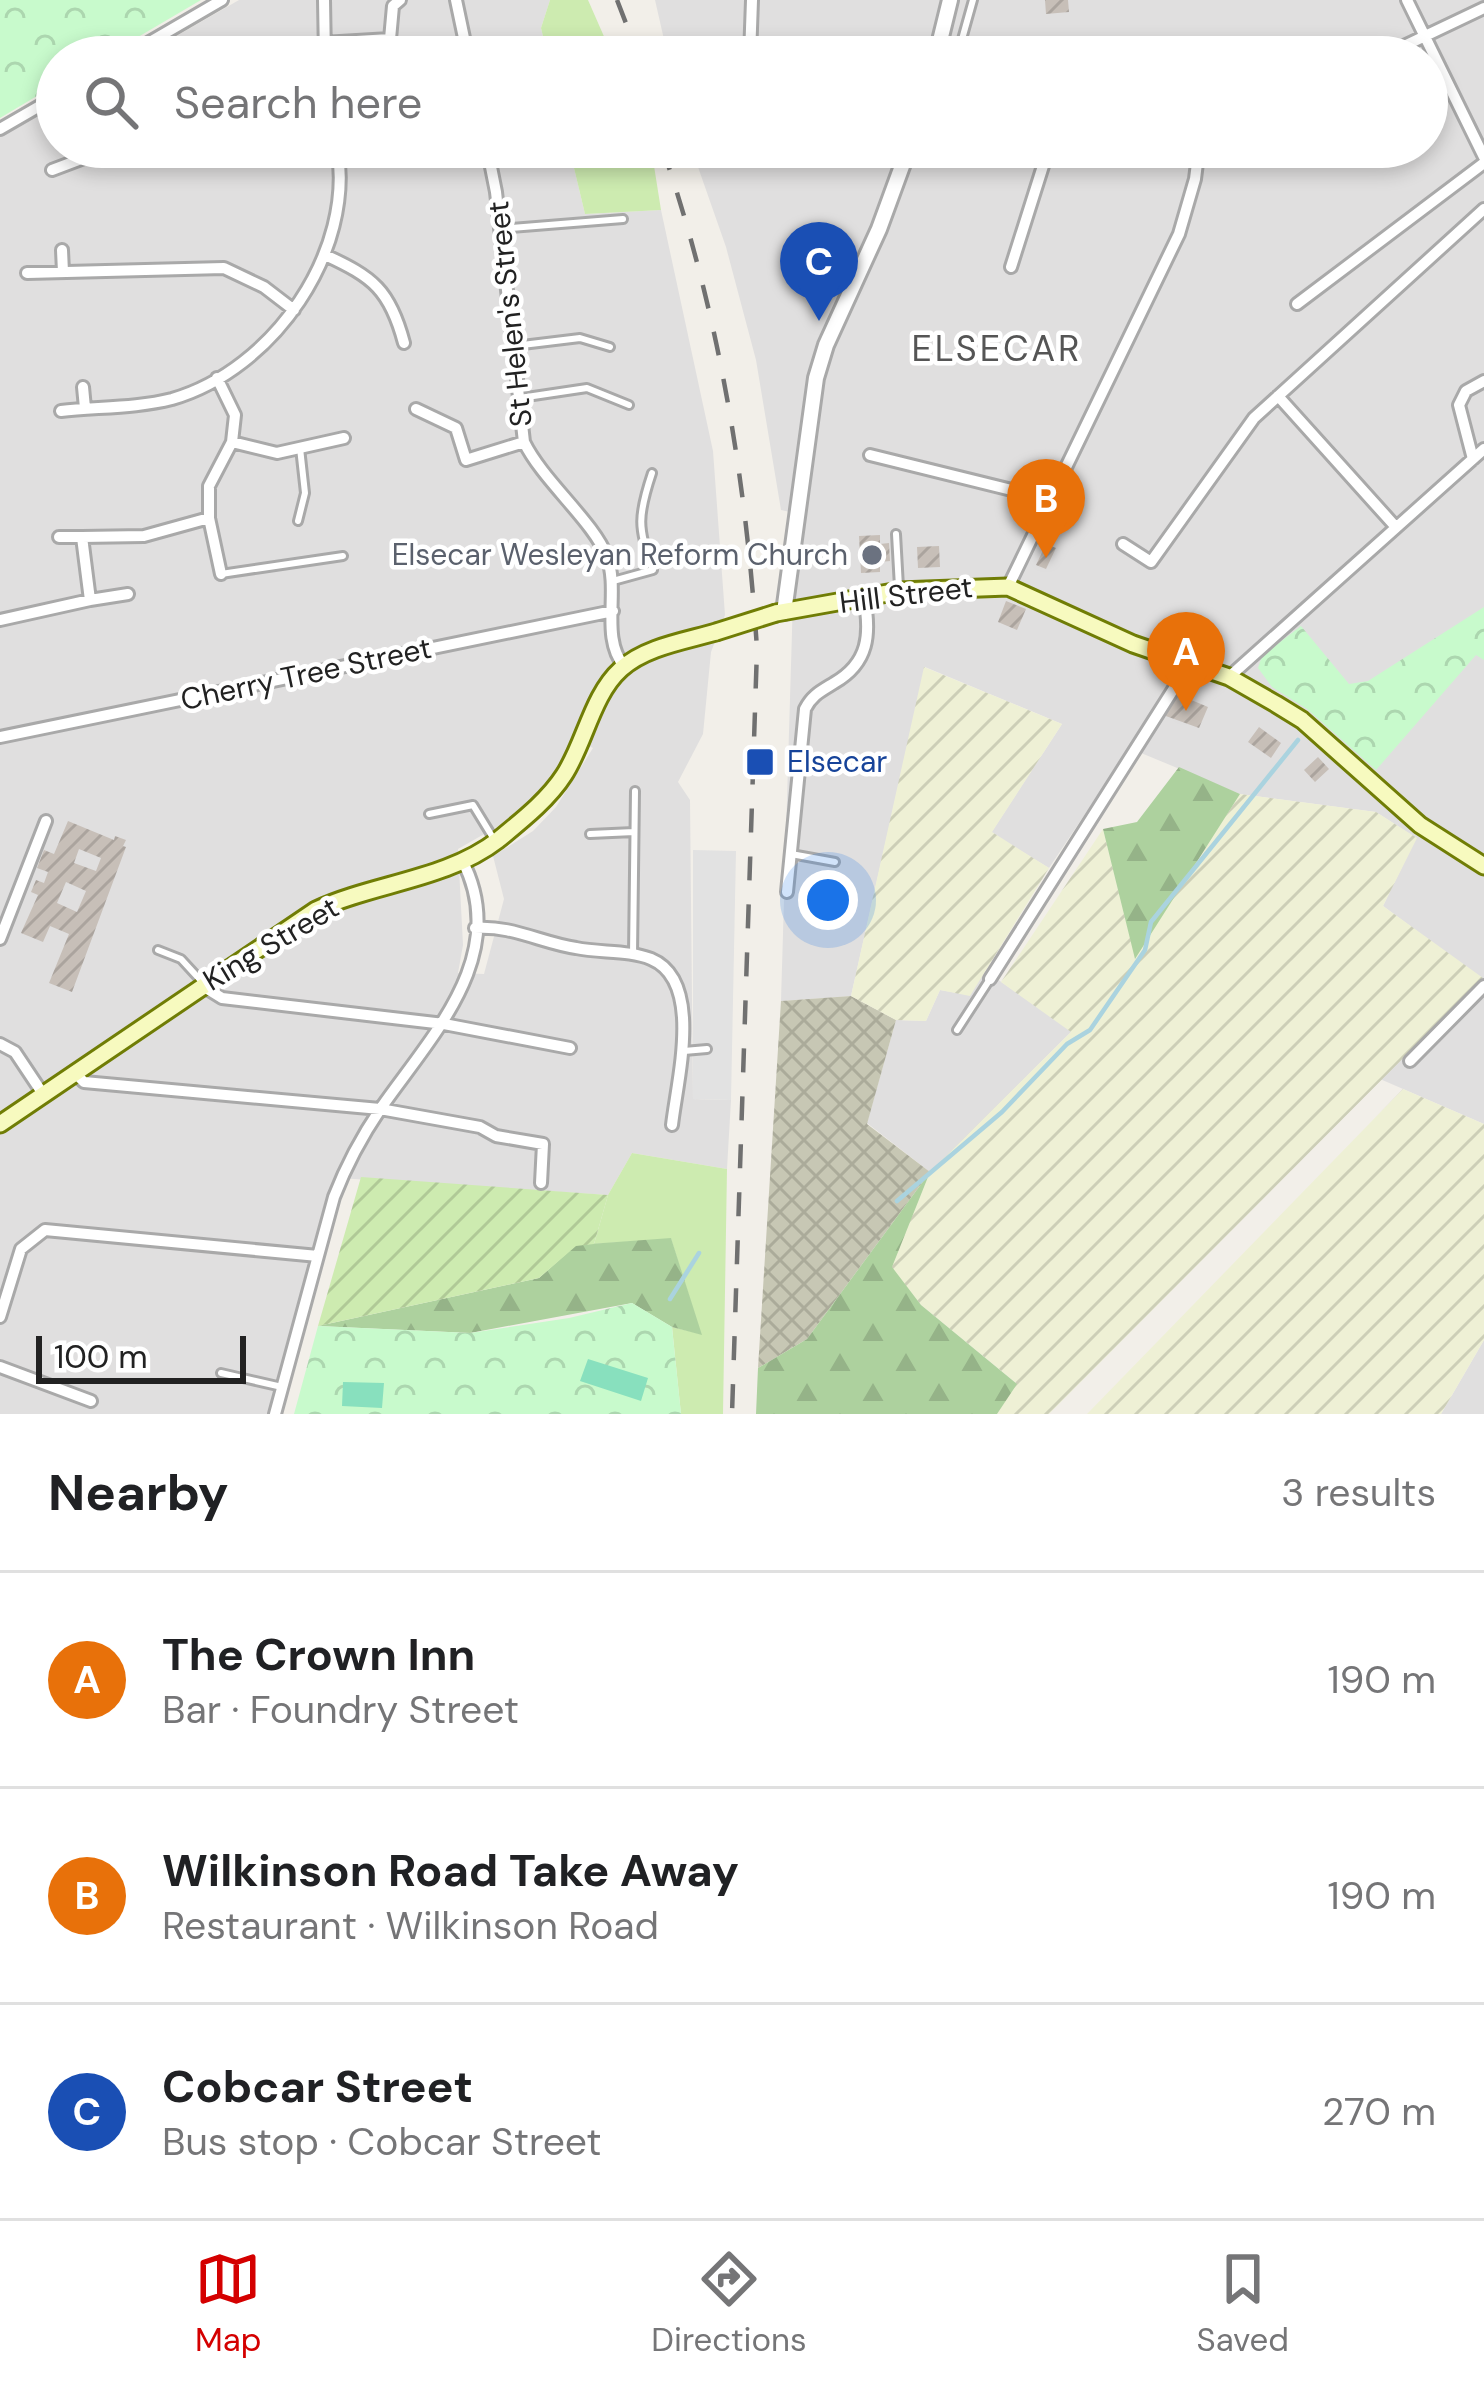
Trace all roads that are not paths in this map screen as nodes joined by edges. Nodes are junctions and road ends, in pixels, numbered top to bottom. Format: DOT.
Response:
graph roads {
  1 [pos="222,0"];
  2 [pos="324,0"];
  3 [pos="400,0"];
  4 [pos="456,0"];
  5 [pos="752,0"];
  6 [pos="950,0"];
  7 [pos="973,0"];
  8 [pos="1407,0"];
  9 [pos="1484,8"];
  10 [pos="160,36"];
  11 [pos="323,36"];
  12 [pos="390,36"];
  13 [pos="464,36"];
  14 [pos="751,36"];
  15 [pos="941,36"];
  16 [pos="963,36"];
  17 [pos="1424,36"];
  18 [pos="1431,36"];
  19 [pos="1448,86"];
  20 [pos="36,108"];
  21 [pos="0,129"];
  22 [pos="1484,160"];
  23 [pos="57,168"];
  24 [pos="341,168"];
  25 [pos="490,168"];
  26 [pos="901,168"];
  27 [pos="1042,168"];
  28 [pos="1196,168"];
  29 [pos="52,170"];
  30 [pos="1484,209"];
  31 [pos="623,219"];
  32 [pos="500,229"];
  33 [pos="62,250"];
  34 [pos="325,255"];
  35 [pos="1011,267"];
  36 [pos="63,272"];
  37 [pos="27,273"];
  38 [pos="1297,304"];
  39 [pos="294,310"];
  40 [pos="404,343"];
  41 [pos="514,346"];
  42 [pos="610,347"];
  43 [pos="217,378"];
  44 [pos="1484,381"];
  45 [pos="83,387"];
  46 [pos="1278,396"];
  47 [pos="520,398"];
  48 [pos="629,405"];
  49 [pos="85,408"];
  50 [pos="416,410"];
  51 [pos="61,411"];
  52 [pos="344,438"];
  53 [pos="232,442"];
  54 [pos="524,442"];
  55 [pos="300,448"];
  56 [pos="1484,449"];
  57 [pos="870,455"];
  58 [pos="1473,459"];
  59 [pos="652,472"];
  60 [pos="1052,500"];
  61 [pos="209,518"];
  62 [pos="298,521"];
  63 [pos="1394,525"];
  64 [pos="896,534"];
  65 [pos="59,537"];
  66 [pos="82,537"];
  67 [pos="1124,544"];
  68 [pos="343,556"];
  69 [pos="221,574"];
  70 [pos="613,581"];
  71 [pos="1008,587"];
  72 [pos="899,590"];
  73 [pos="128,594"];
  74 [pos="864,597"];
  75 [pos="90,600"];
  76 [pos="613,611"];
  77 [pos="780,613"];
  78 [pos="0,620"];
  79 [pos="1190,663"];
  80 [pos="624,666"];
  81 [pos="1229,676"];
  82 [pos="0,737"];
  83 [pos="635,791"];
  84 [pos="429,814"];
  85 [pos="46,820"];
  86 [pos="634,832"];
  87 [pos="590,834"];
  88 [pos="495,842"];
  89 [pos="791,854"];
  90 [pos="462,860"];
  91 [pos="835,862"];
  92 [pos="1484,866"];
  93 [pos="788,892"];
  94 [pos="475,928"];
  95 [pos="0,939"];
  96 [pos="158,950"];
  97 [pos="633,955"];
  98 [pos="990,979"];
  99 [pos="202,985"];
  100 [pos="1484,986"];
  101 [pos="444,1024"];
  102 [pos="957,1030"];
  103 [pos="0,1044"];
  104 [pos="569,1048"];
  105 [pos="707,1049"];
  106 [pos="681,1051"];
  107 [pos="1411,1061"];
  108 [pos="75,1073"];
  109 [pos="44,1094"];
  110 [pos="380,1109"];
  111 [pos="0,1124"];
  112 [pos="673,1125"];
  113 [pos="541,1183"];
  114 [pos="318,1256"];
  115 [pos="0,1317"];
  116 [pos="0,1367"];
  117 [pos="220,1373"];
  118 [pos="282,1387"];
  119 [pos="91,1401"];
  120 [pos="275,1414"];
  1 -- 10 [label="street"];
  2 -- 11 [label="street"];
  3 -- 12 [label="street"];
  4 -- 13 [label="street"];
  5 -- 14 [label="street"];
  6 -- 15 [label="street"];
  7 -- 16 [label="lane"];
  8 -- 17 [label="street"];
  9 -- 18 [label="street"];
  19 -- 22 [label="street"];
  20 -- 21 [label="street"];
  22 -- 38 [label="street"];
  23 -- 29 [label="street"];
  24 -- 34 [label="street"];
  25 -- 32 [label="street, St Helen's Street"];
  26 -- 77 [label="street"];
  27 -- 35 [label="street"];
  28 -- 60 [label="street"];
  30 -- 46 [label="street"];
  31 -- 32 [label="lane"];
  32 -- 41 [label="street, St Helen's Street"];
  33 -- 36 [label="street"];
  34 -- 39 [label="street"];
  34 -- 40 [label="street"];
  36 -- 37 [label="street"];
  36 -- 39 [label="street"];
  39 -- 43 [label="street"];
  41 -- 42 [label="lane"];
  41 -- 47 [label="street, St Helen's Street"];
  43 -- 49 [label="street"];
  43 -- 53 [label="street"];
  44 -- 58 [label="street"];
  45 -- 49 [label="street"];
  46 -- 63 [label="street"];
  46 -- 67 [label="street"];
  47 -- 48 [label="lane"];
  47 -- 54 [label="street, St Helen's Street"];
  49 -- 51 [label="street"];
  50 -- 54 [label="street"];
  52 -- 55 [label="street"];
  53 -- 55 [label="street"];
  53 -- 61 [label="street"];
  54 -- 70 [label="street, St Helen's Street"];
  55 -- 62 [label="lane"];
  56 -- 58 [label="street"];
  57 -- 60 [label="street"];
  58 -- 63 [label="street"];
  59 -- 70 [label="lane"];
  60 -- 71 [label="street"];
  61 -- 66 [label="street"];
  61 -- 69 [label="street"];
  63 -- 81 [label="street"];
  64 -- 72 [label="lane"];
  65 -- 66 [label="street"];
  66 -- 75 [label="street"];
  68 -- 69 [label="lane"];
  70 -- 76 [label="street, St Helen's Street"];
  71 -- 72 [label="main road, Hill Street"];
  71 -- 79 [label="main road, Hill Street"];
  72 -- 74 [label="main road, Hill Street"];
  73 -- 75 [label="street"];
  74 -- 77 [label="main road, Hill Street"];
  74 -- 89 [label="street"];
  75 -- 78 [label="street"];
  76 -- 80 [label="street, St Helen's Street"];
  76 -- 82 [label="street, Cherry Tree Street"];
  77 -- 80 [label="main road, Hill Street, bridge"];
  79 -- 81 [label="main road, Hill Street"];
  79 -- 98 [label="street"];
  80 -- 88 [label="main road, King Street"];
  81 -- 92 [label="main road, Hill Street"];
  83 -- 86 [label="lane"];
  84 -- 88 [label="lane"];
  85 -- 95 [label="street"];
  86 -- 87 [label="lane"];
  86 -- 97 [label="lane"];
  88 -- 90 [label="main road, King Street"];
  89 -- 91 [label="lane"];
  89 -- 93 [label="street"];
  90 -- 94 [label="street"];
  90 -- 99 [label="main road, King Street"];
  94 -- 97 [label="street"];
  94 -- 101 [label="street"];
  96 -- 99 [label="lane"];
  97 -- 106 [label="street"];
  98 -- 102 [label="lane"];
  99 -- 101 [label="street"];
  99 -- 108 [label="main road, King Street"];
  100 -- 107 [label="street"];
  101 -- 104 [label="street"];
  101 -- 110 [label="street"];
  103 -- 109 [label="street"];
  105 -- 106 [label="lane"];
  106 -- 112 [label="street"];
  108 -- 109 [label="main road, King Street"];
  108 -- 110 [label="street"];
  109 -- 111 [label="main road, King Street"];
  110 -- 113 [label="street"];
  110 -- 114 [label="street"];
  114 -- 115 [label="street"];
  114 -- 118 [label="street"];
  116 -- 119 [label="street"];
  117 -- 118 [label="lane"];
  118 -- 120 [label="street"];
}
